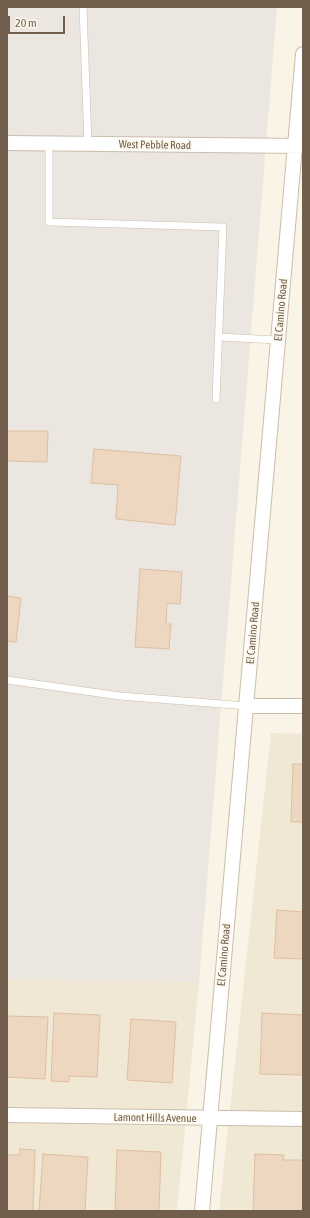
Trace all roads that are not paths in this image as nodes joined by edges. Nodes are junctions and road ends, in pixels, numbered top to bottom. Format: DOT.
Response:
graph roads {
  1 [pos="83,7"];
  2 [pos="303,54"];
  3 [pos="7,143"];
  4 [pos="49,144"];
  5 [pos="88,144"];
  6 [pos="299,146"];
  7 [pos="219,338"];
  8 [pos="278,340"];
  9 [pos="216,399"];
  10 [pos="7,680"];
  11 [pos="247,706"];
  12 [pos="303,706"];
  13 [pos="7,1115"];
  14 [pos="210,1119"];
  15 [pos="303,1119"];
  16 [pos="202,1211"];
  1 -- 5 [label="lane"];
  2 -- 6 [label="street, El Camino Road"];
  3 -- 4 [label="street, West Pebble Road"];
  4 -- 5 [label="street, West Pebble Road"];
  4 -- 7 [label="lane"];
  5 -- 6 [label="street, West Pebble Road"];
  6 -- 8 [label="street, El Camino Road"];
  7 -- 8 [label="lane"];
  7 -- 9 [label="lane"];
  8 -- 11 [label="street, El Camino Road"];
  10 -- 11 [label="lane"];
  11 -- 12 [label="street"];
  11 -- 14 [label="street, El Camino Road"];
  13 -- 14 [label="street, Lamont Hills Avenue"];
  14 -- 15 [label="street, Lamont Hills Avenue"];
  14 -- 16 [label="street, El Camino Road"];
}
